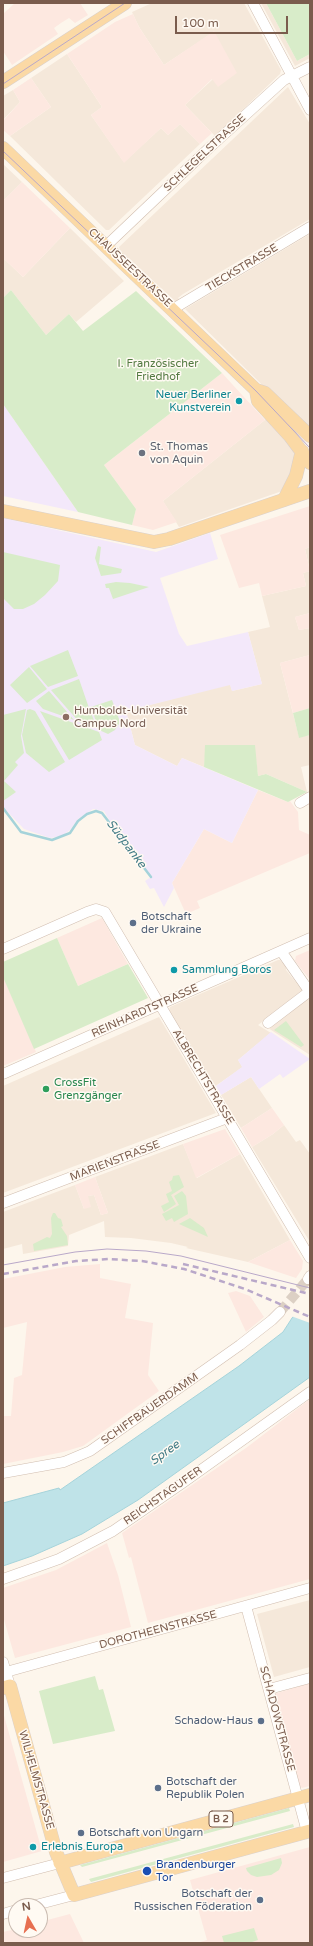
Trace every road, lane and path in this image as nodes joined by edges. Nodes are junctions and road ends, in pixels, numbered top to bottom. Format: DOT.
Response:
graph roads {
  1 [pos="121,3"];
  2 [pos="253,3"];
  3 [pos="310,67"];
  4 [pos="292,76"];
  5 [pos="3,82"];
  6 [pos="310,110"];
  7 [pos="3,148"];
  8 [pos="310,227"];
  9 [pos="106,246"];
  10 [pos="173,309"];
  11 [pos="256,390"];
  12 [pos="310,436"];
  13 [pos="302,451"];
  14 [pos="310,463"];
  15 [pos="310,491"];
  16 [pos="284,500"];
  17 [pos="3,511"];
  18 [pos="310,797"];
  19 [pos="300,803"];
  20 [pos="310,938"];
  21 [pos="3,949"];
  22 [pos="281,951"];
  23 [pos="309,991"];
  24 [pos="160,1004"];
  25 [pos="268,1023"];
  26 [pos="3,1074"];
  27 [pos="227,1118"];
  28 [pos="3,1202"];
  29 [pos="310,1258"];
  30 [pos="280,1312"];
  31 [pos="310,1392"];
  32 [pos="3,1473"];
  33 [pos="3,1579"];
  34 [pos="310,1588"];
  35 [pos="246,1606"];
  36 [pos="4,1667"];
  37 [pos="310,1678"];
  38 [pos="6,1687"];
  39 [pos="269,1689"];
  40 [pos="304,1796"];
  41 [pos="308,1832"];
  42 [pos="60,1863"];
  43 [pos="3,1878"];
  44 [pos="74,1895"];
  45 [pos="48,1902"];
  1 -- 5 [label="main road"];
  2 -- 4 [label="street"];
  3 -- 4 [label="street, SCHLEGELSTRASSE"];
  4 -- 6 [label="street"];
  4 -- 9 [label="street, SCHLEGELSTRASSE"];
  7 -- 9 [label="main road, CHAUSSEESTRASSE"];
  8 -- 10 [label="street, TIECKSTRASSE"];
  9 -- 10 [label="main road, CHAUSSEESTRASSE"];
  10 -- 11 [label="main road, CHAUSSEESTRASSE"];
  11 -- 12 [label="main road, CHAUSSEESTRASSE"];
  11 -- 13 [label="main road, CHAUSSEESTRASSE"];
  13 -- 14 [label="main road, CHAUSSEESTRASSE"];
  13 -- 16 [label="main road"];
  15 -- 16 [label="main road"];
  16 -- 17 [label="main road"];
  18 -- 19 [label="street"];
  20 -- 22 [label="street, REINHARDTSTRASSE"];
  21 -- 24 [label="street, ALBRECHTSTRASSE"];
  22 -- 23 [label="street"];
  22 -- 24 [label="street, REINHARDTSTRASSE"];
  23 -- 25 [label="street"];
  24 -- 26 [label="street, REINHARDTSTRASSE"];
  24 -- 27 [label="street, ALBRECHTSTRASSE"];
  27 -- 28 [label="street, MARIENSTRASSE"];
  27 -- 29 [label="street, ALBRECHTSTRASSE"];
  30 -- 32 [label="street, SCHIFFBAUERDAMM"];
  31 -- 33 [label="street, REICHSTAGUFER"];
  34 -- 35 [label="street, DOROTHEENSTRASSE"];
  35 -- 36 [label="street, DOROTHEENSTRASSE"];
  35 -- 39 [label="street, SCHADOWSTRASSE"];
  36 -- 38 [label="street, WILHELMSTRASSE"];
  37 -- 39 [label="street"];
  38 -- 42 [label="main road, WILHELMSTRASSE"];
  39 -- 40 [label="street, SCHADOWSTRASSE"];
  40 -- 41 [label="street, SCHADOWSTRASSE"];
  40 -- 42 [label="main road, B 2"];
  41 -- 44 [label="main road"];
  42 -- 43 [label="street"];
  42 -- 44 [label="main road, WILHELMSTRASSE"];
  44 -- 45 [label="street"];
}
